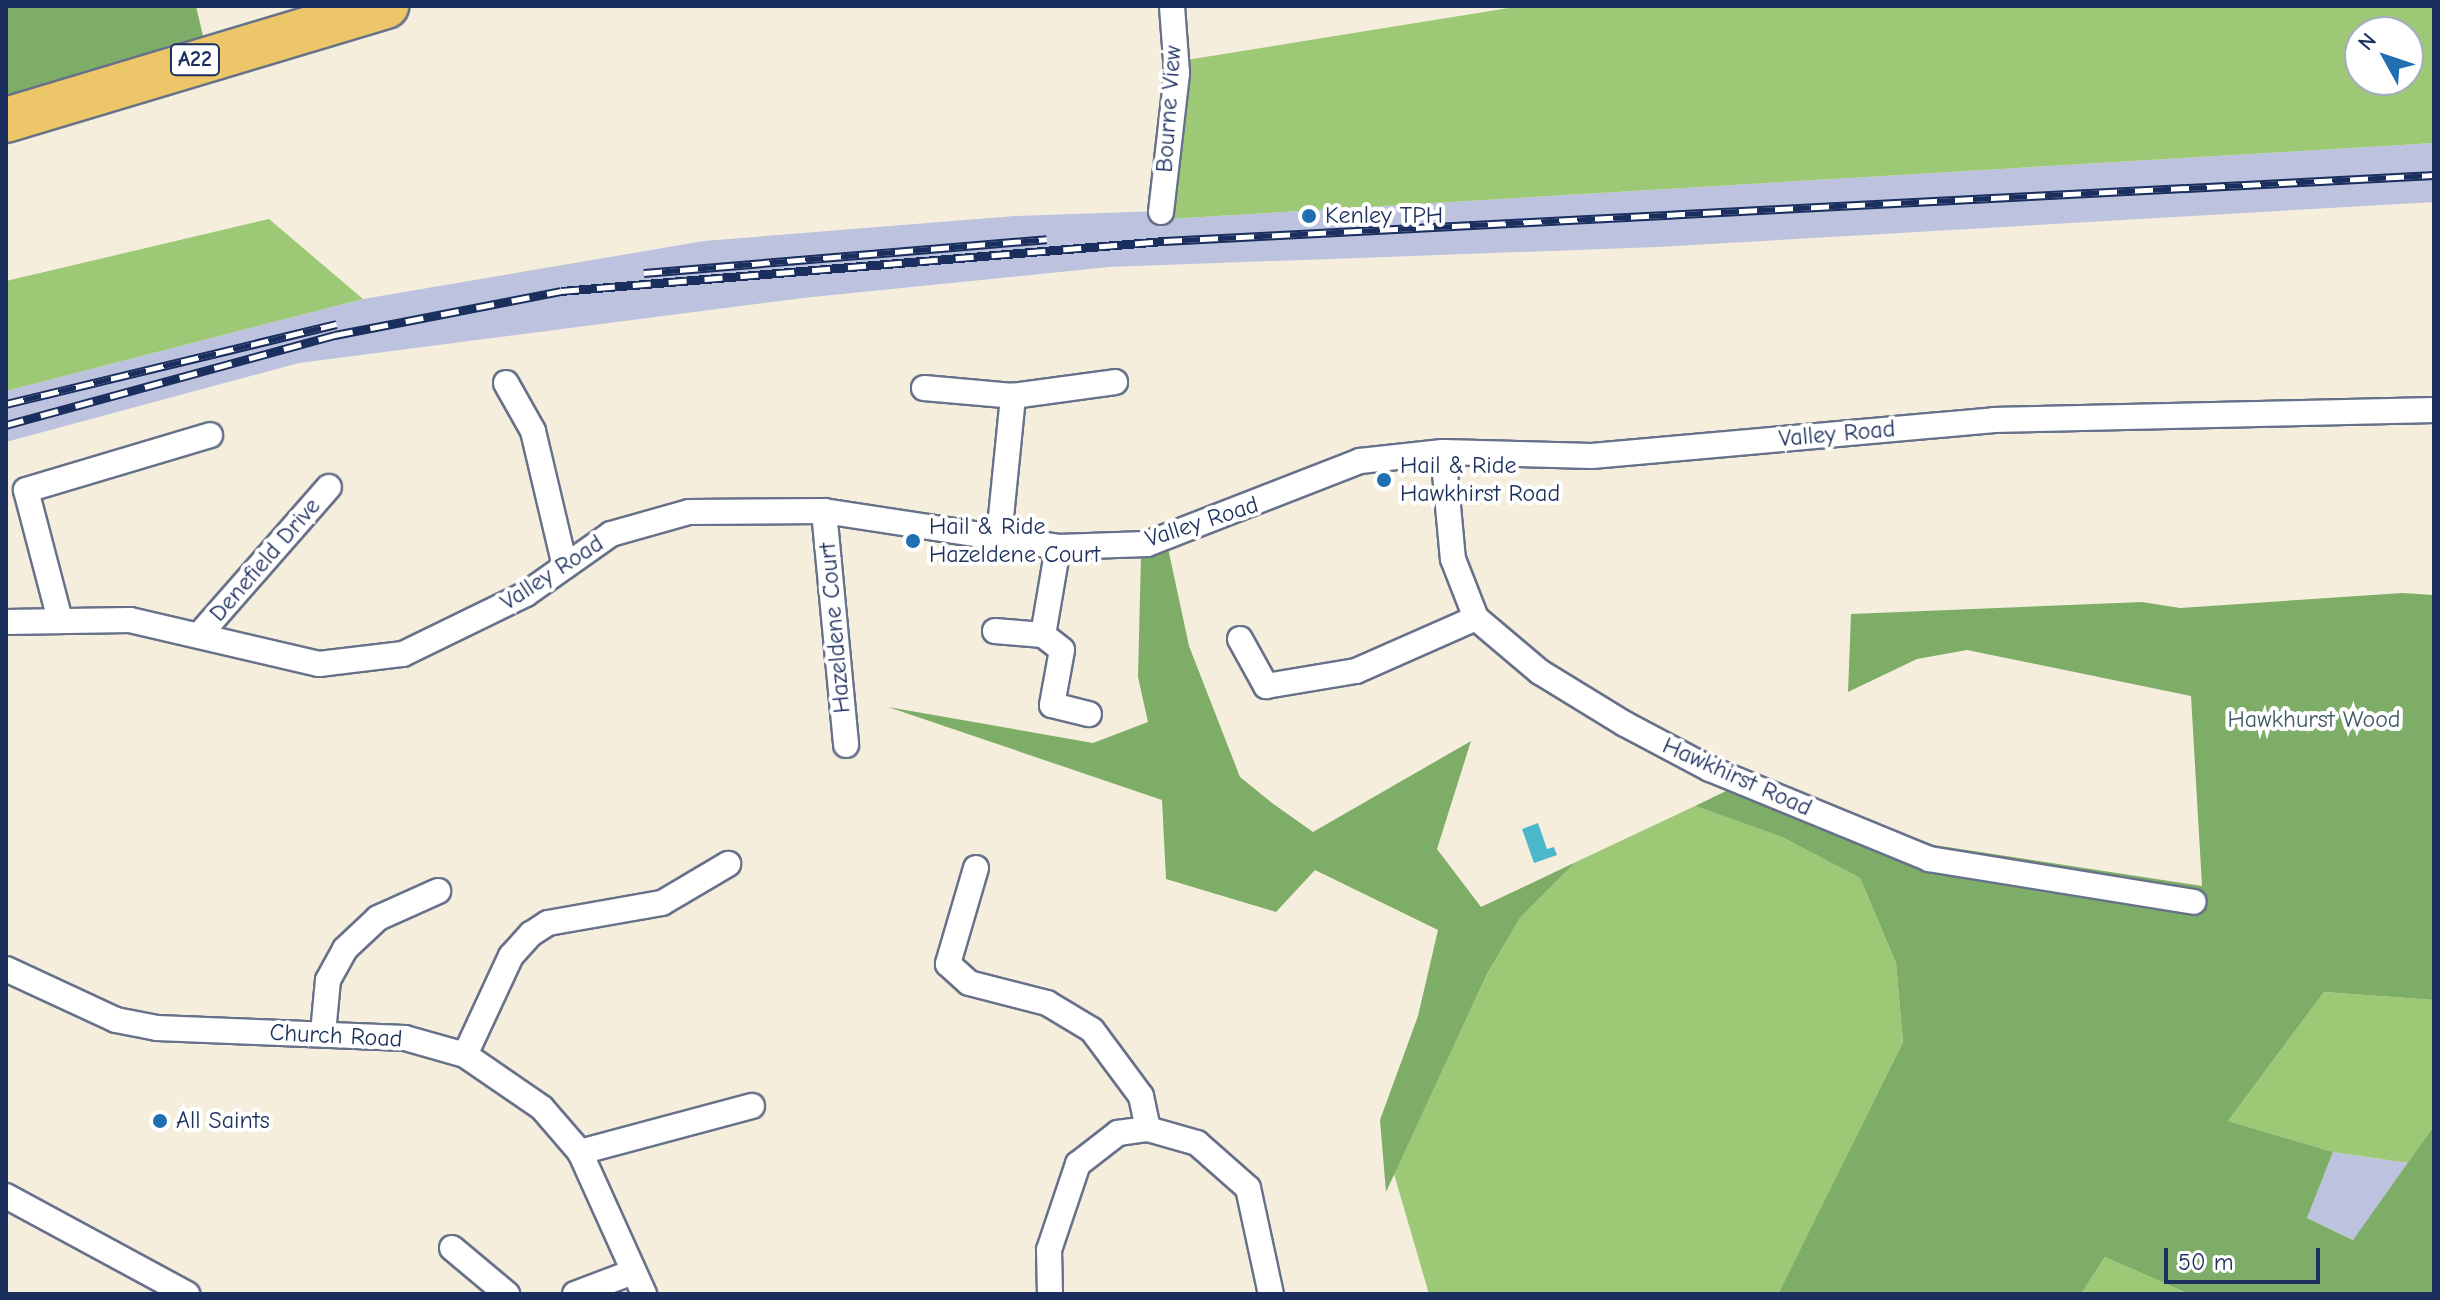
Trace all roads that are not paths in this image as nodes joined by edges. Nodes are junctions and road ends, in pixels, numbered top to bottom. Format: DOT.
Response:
graph roads {
  1 [pos="386,6"];
  2 [pos="1172,6"];
  3 [pos="6,120"];
  4 [pos="1161,212"];
  5 [pos="1115,382"];
  6 [pos="506,383"];
  7 [pos="924,388"];
  8 [pos="1013,396"];
  9 [pos="2434,410"];
  10 [pos="210,435"];
  11 [pos="1443,452"];
  12 [pos="329,487"];
  13 [pos="824,511"];
  14 [pos="999,537"];
  15 [pos="1058,547"];
  16 [pos="565,566"];
  17 [pos="59,616"];
  18 [pos="1476,618"];
  19 [pos="6,622"];
  20 [pos="995,631"];
  21 [pos="201,633"];
  22 [pos="1043,635"];
  23 [pos="1240,639"];
  24 [pos="1089,714"];
  25 [pos="846,745"];
  26 [pos="728,864"];
  27 [pos="976,868"];
  28 [pos="438,891"];
  29 [pos="2194,902"];
  30 [pos="6,969"];
  31 [pos="323,1033"];
  32 [pos="465,1055"];
  33 [pos="752,1106"];
  34 [pos="1148,1129"];
  35 [pos="580,1152"];
  36 [pos="6,1196"];
  37 [pos="452,1248"];
  38 [pos="633,1272"];
  39 [pos="187,1294"];
  40 [pos="507,1294"];
  41 [pos="575,1294"];
  42 [pos="644,1294"];
  43 [pos="1050,1294"];
  44 [pos="1271,1294"];
  1 -- 3 [label="highway, A22"];
  2 -- 4 [label="street, Bourne View"];
  5 -- 8 [label="street"];
  6 -- 16 [label="street"];
  7 -- 8 [label="street"];
  8 -- 14 [label="street"];
  9 -- 11 [label="street, Valley Road"];
  10 -- 17 [label="street"];
  11 -- 15 [label="street, Valley Road"];
  11 -- 18 [label="street, Hawkhirst Road"];
  12 -- 21 [label="street, Denefield Drive"];
  13 -- 14 [label="street, Valley Road"];
  13 -- 16 [label="street, Valley Road"];
  13 -- 25 [label="street, Hazeldene Court"];
  14 -- 15 [label="street, Valley Road"];
  15 -- 22 [label="street"];
  16 -- 21 [label="street, Valley Road"];
  17 -- 19 [label="street, Valley Road"];
  17 -- 21 [label="street, Valley Road"];
  18 -- 23 [label="street"];
  18 -- 29 [label="street, Hawkhirst Road"];
  20 -- 22 [label="street"];
  22 -- 24 [label="street"];
  26 -- 32 [label="street"];
  27 -- 34 [label="street"];
  28 -- 31 [label="street"];
  30 -- 31 [label="street, Church Road"];
  31 -- 32 [label="street, Church Road"];
  32 -- 35 [label="street, Church Road"];
  33 -- 35 [label="street"];
  34 -- 43 [label="street"];
  34 -- 44 [label="street"];
  35 -- 38 [label="street, Church Road"];
  36 -- 39 [label="street"];
  37 -- 40 [label="street"];
  38 -- 41 [label="street"];
  38 -- 42 [label="street, Church Road"];
}
